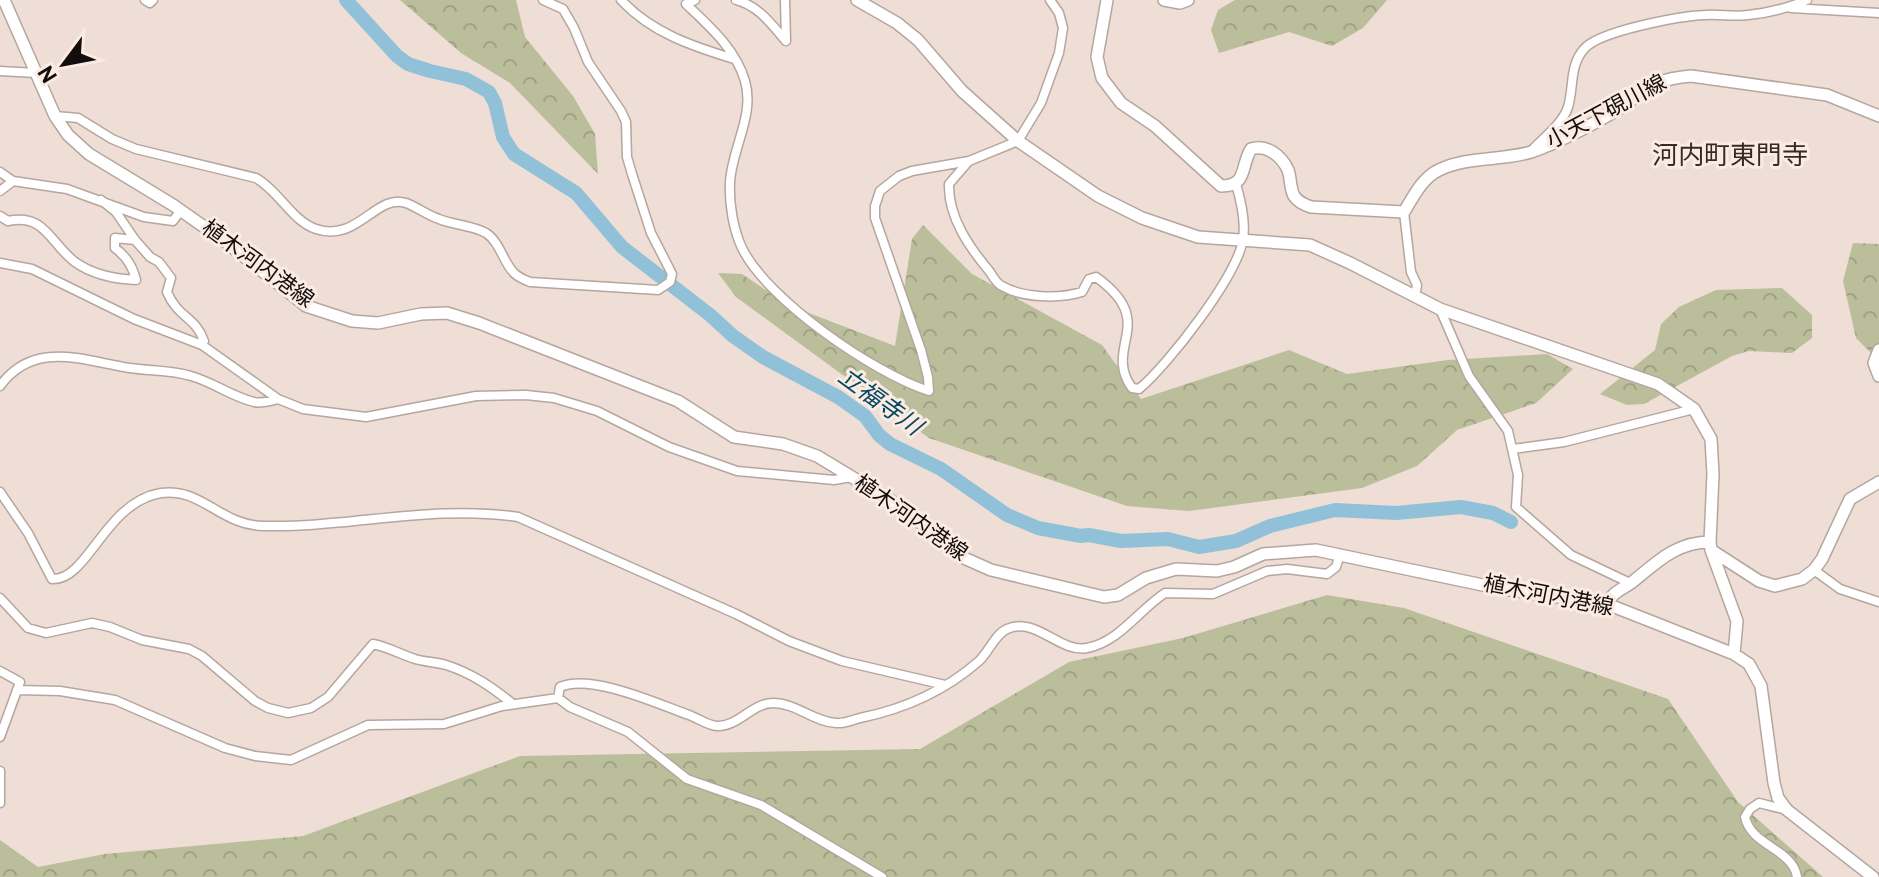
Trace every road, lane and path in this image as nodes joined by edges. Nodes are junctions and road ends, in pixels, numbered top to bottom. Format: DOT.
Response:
graph roads {
  1 [pos="4,0"];
  2 [pos="145,0"];
  3 [pos="153,0"];
  4 [pos="543,0"];
  5 [pos="621,0"];
  6 [pos="695,0"];
  7 [pos="736,0"];
  8 [pos="785,0"];
  9 [pos="857,0"];
  10 [pos="1050,0"];
  11 [pos="1107,0"];
  12 [pos="1164,0"];
  13 [pos="1188,0"];
  14 [pos="1807,0"];
  15 [pos="1786,8"];
  16 [pos="1879,13"];
  17 [pos="734,59"];
  18 [pos="0,71"];
  19 [pos="36,73"];
  20 [pos="55,116"];
  21 [pos="1879,116"];
  22 [pos="1018,141"];
  23 [pos="1529,153"];
  24 [pos="969,161"];
  25 [pos="0,172"];
  26 [pos="13,181"];
  27 [pos="1236,184"];
  28 [pos="0,191"];
  29 [pos="101,200"];
  30 [pos="181,210"];
  31 [pos="1404,212"];
  32 [pos="0,216"];
  33 [pos="135,240"];
  34 [pos="1243,240"];
  35 [pos="0,263"];
  36 [pos="1415,297"];
  37 [pos="1440,309"];
  38 [pos="202,345"];
  39 [pos="1879,350"];
  40 [pos="1879,376"];
  41 [pos="0,386"];
  42 [pos="278,399"];
  43 [pos="1694,409"];
  44 [pos="1513,449"];
  45 [pos="851,477"];
  46 [pos="1879,482"];
  47 [pos="0,492"];
  48 [pos="1710,546"];
  49 [pos="1340,554"];
  50 [pos="1814,570"];
  51 [pos="1630,583"];
  52 [pos="0,598"];
  53 [pos="1879,602"];
  54 [pos="1607,604"];
  55 [pos="1734,654"];
  56 [pos="0,671"];
  57 [pos="945,685"];
  58 [pos="17,690"];
  59 [pos="558,698"];
  60 [pos="513,704"];
  61 [pos="0,737"];
  62 [pos="0,771"];
  63 [pos="0,803"];
  64 [pos="1787,810"];
  65 [pos="882,877"];
  66 [pos="1797,877"];
  67 [pos="1873,877"];
  1 -- 19 [label="main road, 植木河内港線"];
  2 -- 3 [label="street"];
  4 -- 20 [label="street"];
  5 -- 17 [label="street"];
  6 -- 17 [label="street"];
  7 -- 8 [label="street"];
  9 -- 22 [label="main road"];
  10 -- 22 [label="street"];
  11 -- 27 [label="main road"];
  12 -- 13 [label="main road"];
  14 -- 15 [label="street"];
  15 -- 16 [label="street"];
  15 -- 23 [label="street"];
  17 -- 24 [label="street"];
  18 -- 19 [label="street"];
  19 -- 20 [label="main road, 植木河内港線"];
  20 -- 30 [label="main road, 植木河内港線"];
  21 -- 23 [label="main road, 小天下硯川線"];
  22 -- 24 [label="street"];
  22 -- 34 [label="main road"];
  23 -- 31 [label="main road, 小天下硯川線"];
  24 -- 34 [label="street"];
  25 -- 26 [label="street"];
  26 -- 28 [label="street"];
  26 -- 29 [label="street"];
  27 -- 31 [label="main road"];
  27 -- 34 [label="street"];
  29 -- 30 [label="street"];
  29 -- 33 [label="street"];
  30 -- 45 [label="main road, 植木河内港線"];
  31 -- 36 [label="street"];
  32 -- 33 [label="street"];
  33 -- 38 [label="street"];
  34 -- 36 [label="main road"];
  35 -- 38 [label="street"];
  36 -- 37 [label="main road"];
  37 -- 43 [label="main road"];
  37 -- 44 [label="street"];
  38 -- 42 [label="street"];
  39 -- 40 [label="main road"];
  41 -- 42 [label="street"];
  42 -- 45 [label="street"];
  43 -- 44 [label="street"];
  43 -- 48 [label="main road"];
  44 -- 51 [label="street"];
  45 -- 49 [label="main road, 植木河内港線"];
  46 -- 50 [label="main road"];
  47 -- 57 [label="street"];
  48 -- 50 [label="main road"];
  48 -- 51 [label="main road"];
  48 -- 55 [label="main road"];
  49 -- 54 [label="main road, 植木河内港線"];
  49 -- 57 [label="street"];
  50 -- 53 [label="street"];
  51 -- 54 [label="main road"];
  52 -- 60 [label="street"];
  54 -- 55 [label="main road, 植木河内港線"];
  55 -- 64 [label="main road, 植木河内港線"];
  56 -- 58 [label="street"];
  57 -- 59 [label="street"];
  58 -- 60 [label="street"];
  58 -- 61 [label="street"];
  59 -- 60 [label="street"];
  59 -- 65 [label="street"];
  62 -- 63 [label="street"];
  64 -- 66 [label="street"];
  64 -- 67 [label="main road"];
}
